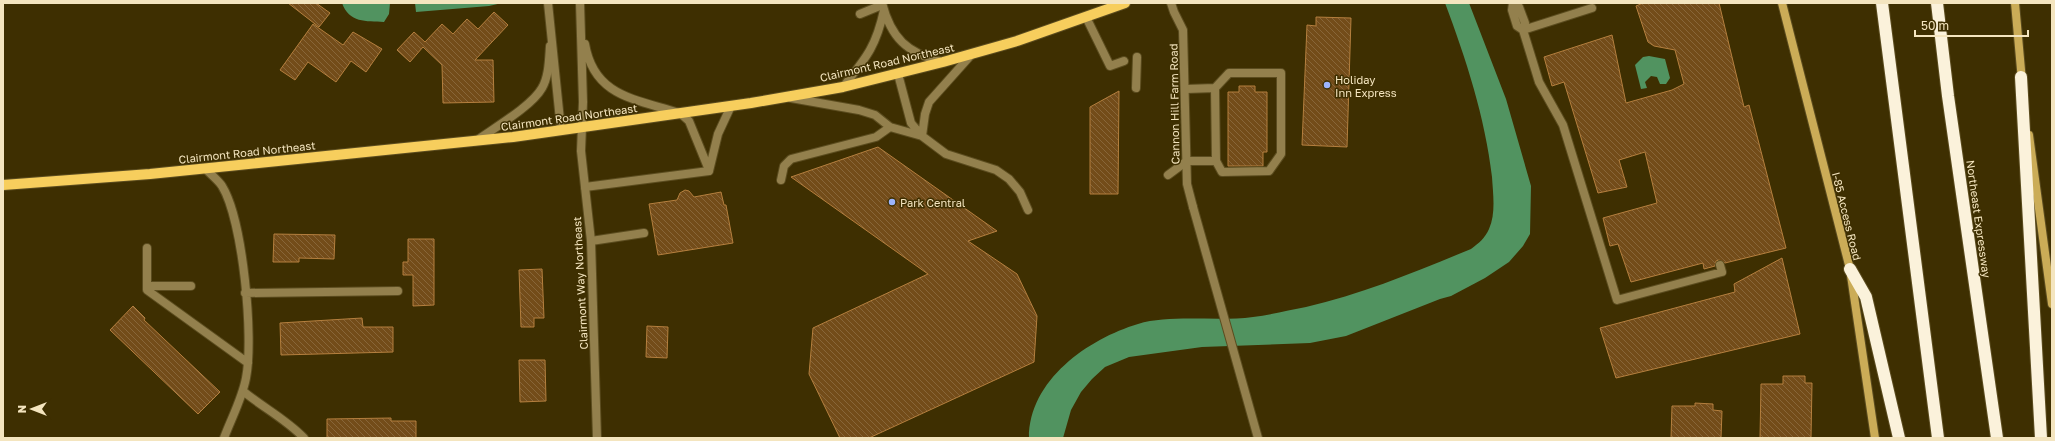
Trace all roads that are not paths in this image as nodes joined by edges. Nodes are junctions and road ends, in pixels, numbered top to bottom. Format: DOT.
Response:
graph roads {
  1 [pos="548,3"];
  2 [pos="580,3"];
  3 [pos="1125,3"];
  4 [pos="1171,3"];
  5 [pos="1782,3"];
  6 [pos="1882,3"];
  7 [pos="1937,3"];
  8 [pos="2015,3"];
  9 [pos="1514,4"];
  10 [pos="882,6"];
  11 [pos="1592,8"];
  12 [pos="860,14"];
  13 [pos="1086,17"];
  14 [pos="581,18"];
  15 [pos="1523,30"];
  16 [pos="551,37"];
  17 [pos="971,54"];
  18 [pos="1136,57"];
  19 [pos="1124,61"];
  20 [pos="943,62"];
  21 [pos="898,74"];
  22 [pos="2021,77"];
  23 [pos="844,86"];
  24 [pos="1136,88"];
  25 [pos="1215,88"];
  26 [pos="1186,89"];
  27 [pos="785,97"];
  28 [pos="731,106"];
  29 [pos="680,113"];
  30 [pos="890,127"];
  31 [pos="581,128"];
  32 [pos="561,130"];
  33 [pos="922,136"];
  34 [pos="476,141"];
  35 [pos="1187,161"];
  36 [pos="1216,161"];
  37 [pos="205,168"];
  38 [pos="709,171"];
  39 [pos="1168,175"];
  40 [pos="781,180"];
  41 [pos="3,185"];
  42 [pos="585,187"];
  43 [pos="1028,210"];
  44 [pos="644,233"];
  45 [pos="591,241"];
  46 [pos="147,248"];
  47 [pos="1720,265"];
  48 [pos="1850,269"];
  49 [pos="147,286"];
  50 [pos="191,286"];
  51 [pos="398,291"];
  52 [pos="245,293"];
  53 [pos="2052,304"];
  54 [pos="248,364"];
  55 [pos="243,391"];
  56 [pos="224,438"];
  57 [pos="304,438"];
  58 [pos="596,438"];
  59 [pos="1258,438"];
  60 [pos="1875,438"];
  61 [pos="1899,438"];
  62 [pos="1938,438"];
  63 [pos="1997,438"];
  64 [pos="2041,438"];
  1 -- 16 [label="street"];
  2 -- 14 [label="street"];
  3 -- 13 [label="main road, Clairmont Road Northeast"];
  4 -- 26 [label="street, Cannon Hill Farm Road"];
  5 -- 48 [label="main road, I-85 Access Road"];
  6 -- 62 [label="highway"];
  7 -- 63 [label="highway, Northeast Expressway"];
  8 -- 22 [label="main road"];
  9 -- 15 [label="street"];
  10 -- 12 [label="street"];
  10 -- 20 [label="street"];
  10 -- 23 [label="street"];
  11 -- 15 [label="street"];
  13 -- 17 [label="main road, Clairmont Road Northeast"];
  13 -- 19 [label="street"];
  14 -- 29 [label="street"];
  14 -- 31 [label="street, Clairmont Way Northeast"];
  15 -- 47 [label="street"];
  16 -- 32 [label="street"];
  16 -- 34 [label="street"];
  17 -- 20 [label="main road, Clairmont Road Northeast"];
  17 -- 33 [label="street"];
  18 -- 24 [label="street"];
  20 -- 21 [label="main road, Clairmont Road Northeast"];
  21 -- 23 [label="main road, Clairmont Road Northeast"];
  21 -- 33 [label="street"];
  22 -- 53 [label="main road"];
  22 -- 64 [label="highway"];
  23 -- 27 [label="main road, Clairmont Road Northeast"];
  25 -- 26 [label="street"];
  25 -- 36 [label="street"];
  25 -- 36 [label="street"];
  26 -- 35 [label="street, Cannon Hill Farm Road"];
  27 -- 28 [label="main road, Clairmont Road Northeast"];
  27 -- 30 [label="street"];
  28 -- 29 [label="main road, Clairmont Road Northeast"];
  28 -- 38 [label="street"];
  29 -- 31 [label="main road, Clairmont Road Northeast"];
  29 -- 38 [label="street"];
  30 -- 33 [label="street"];
  30 -- 40 [label="street"];
  31 -- 32 [label="main road, Clairmont Road Northeast"];
  31 -- 42 [label="street, Clairmont Way Northeast"];
  32 -- 34 [label="main road, Clairmont Road Northeast"];
  33 -- 43 [label="street"];
  34 -- 37 [label="main road, Clairmont Road Northeast"];
  35 -- 36 [label="street"];
  35 -- 39 [label="street"];
  35 -- 59 [label="street, Cannon Hill Farm Road"];
  37 -- 41 [label="main road, Clairmont Road Northeast"];
  37 -- 52 [label="street"];
  38 -- 42 [label="street"];
  42 -- 45 [label="street, Clairmont Way Northeast"];
  44 -- 45 [label="street"];
  45 -- 58 [label="street, Clairmont Way Northeast"];
  46 -- 49 [label="street"];
  48 -- 60 [label="main road, I-85 Access Road"];
  48 -- 61 [label="highway"];
  49 -- 50 [label="street"];
  49 -- 54 [label="street"];
  51 -- 52 [label="street"];
  52 -- 54 [label="street"];
  54 -- 55 [label="street"];
  55 -- 56 [label="street"];
  55 -- 57 [label="street"];
}
